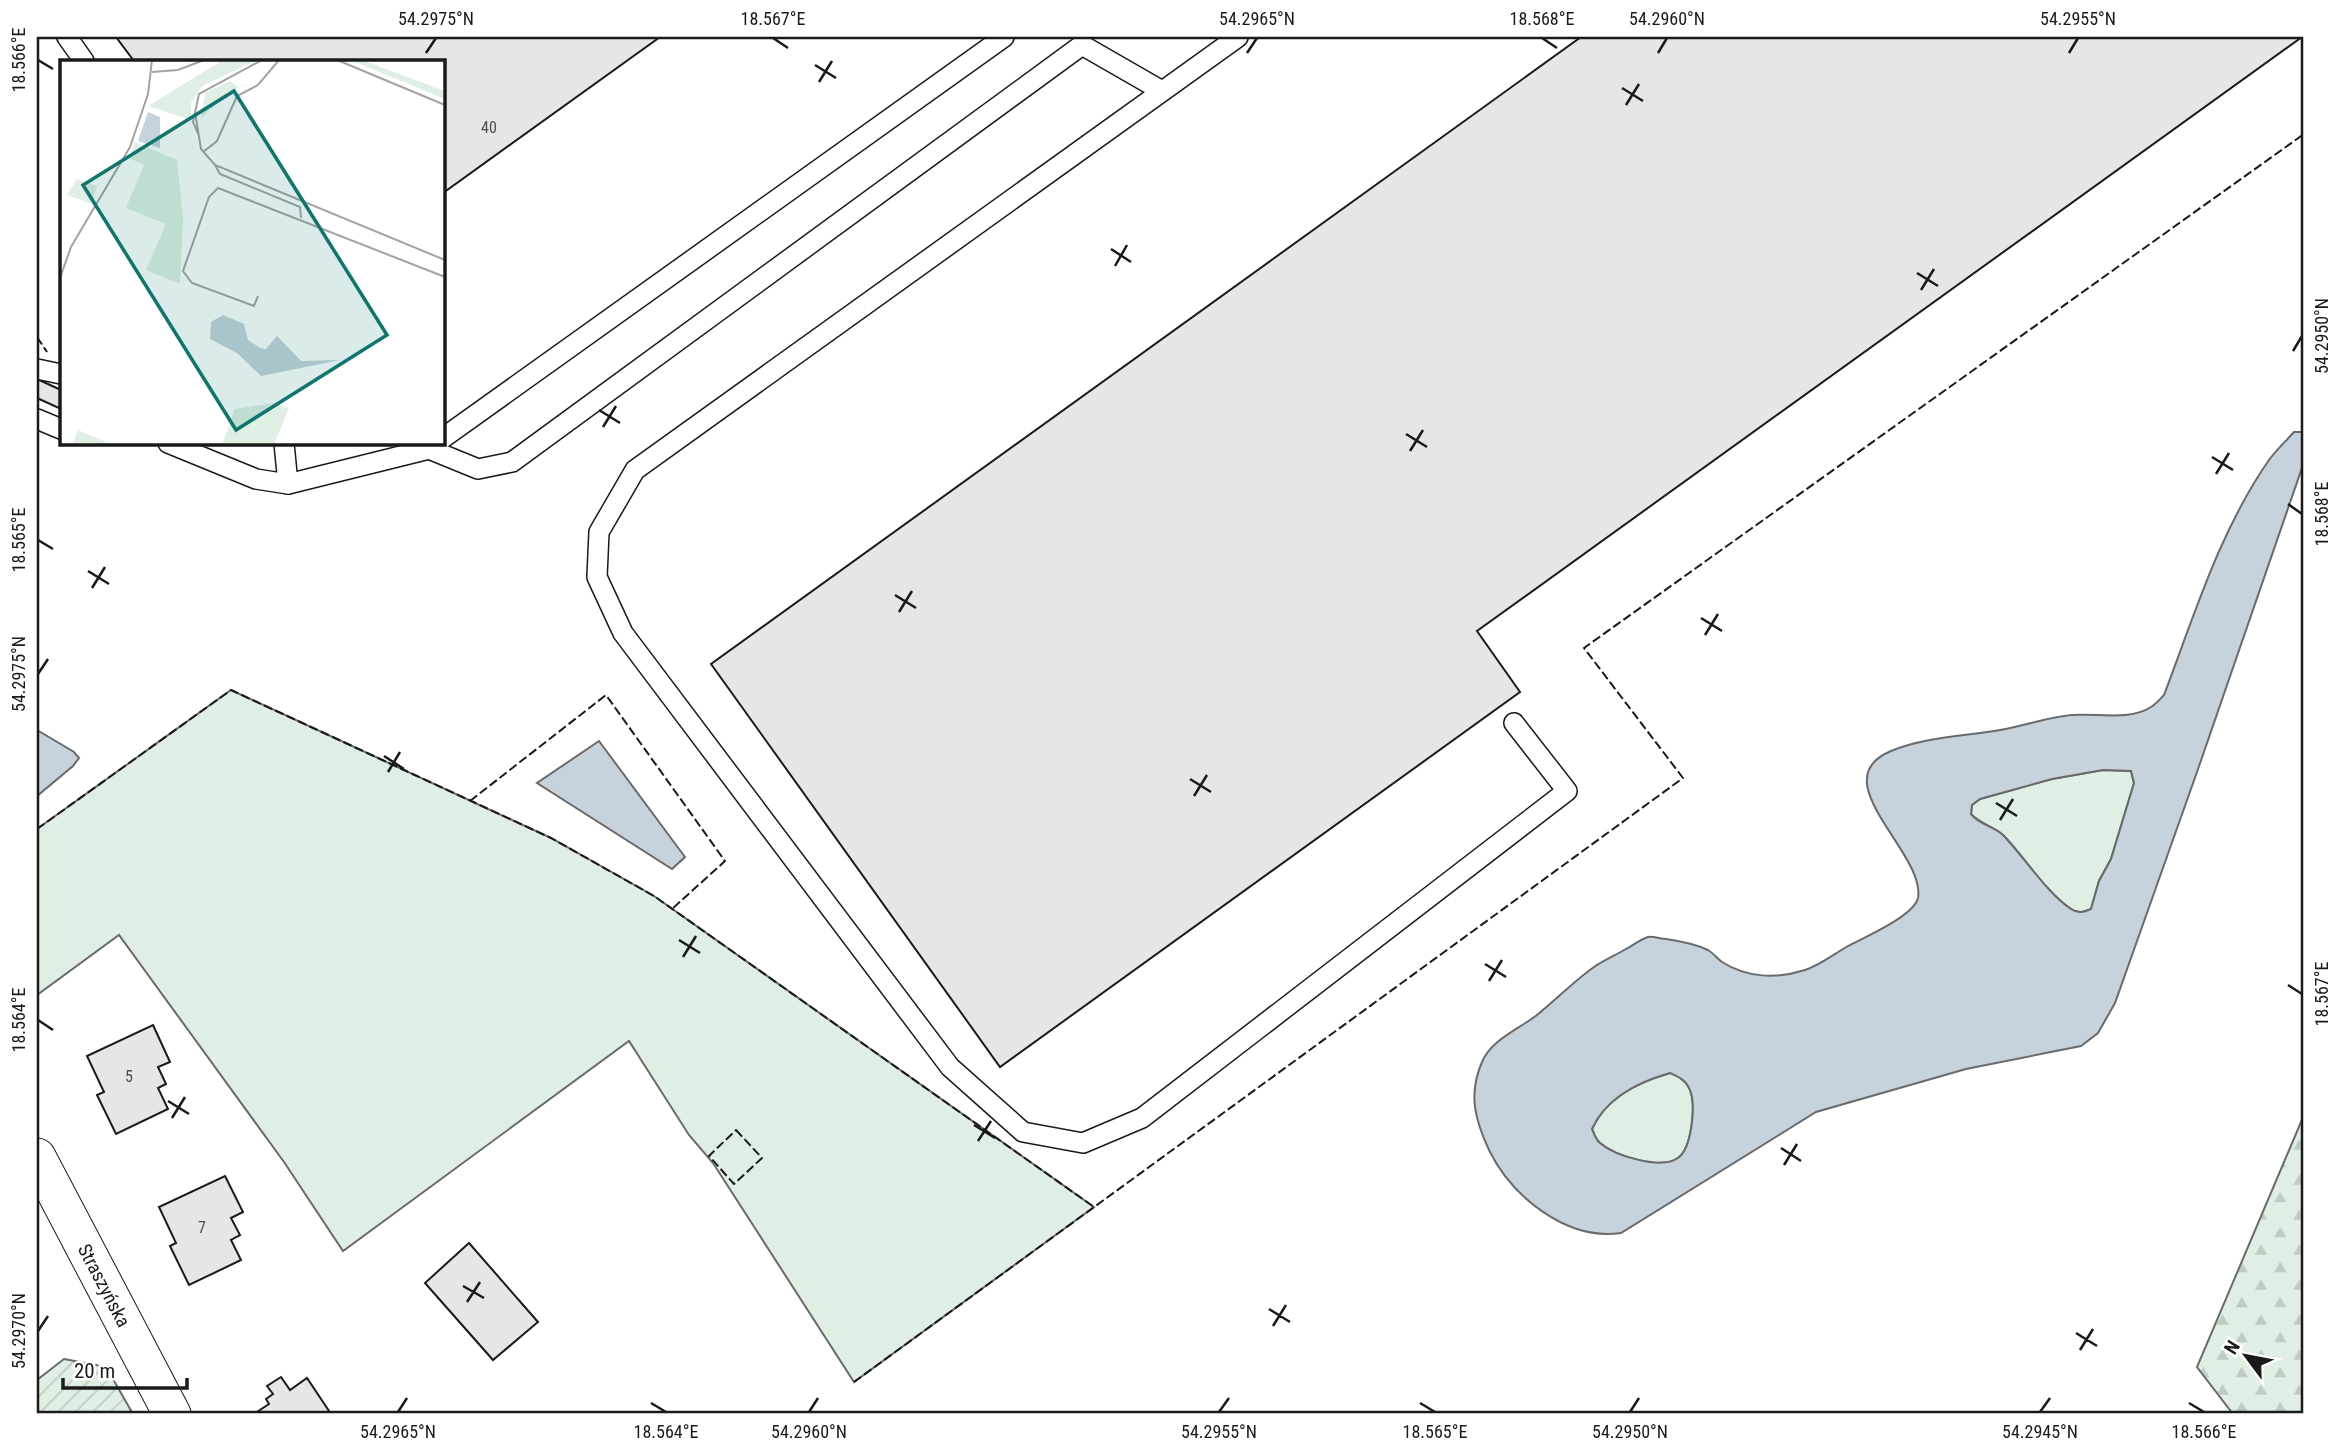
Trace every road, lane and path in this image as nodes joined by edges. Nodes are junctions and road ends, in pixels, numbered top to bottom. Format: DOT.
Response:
graph roads {
  1 [pos="68,37"];
  2 [pos="1004,37"];
  3 [pos="1238,37"];
  4 [pos="83,60"];
  5 [pos="1162,91"];
  6 [pos="37,369"];
  7 [pos="60,374"];
  8 [pos="37,419"];
  9 [pos="60,429"];
  10 [pos="444,437"];
  11 [pos="170,444"];
  12 [pos="284,444"];
  13 [pos="432,444"];
  14 [pos="438,444"];
  15 [pos="288,484"];
  16 [pos="1514,723"];
  17 [pos="37,1157"];
  18 [pos="172,1414"];
  1 -- 4 [label="lane"];
  2 -- 10 [label="lane"];
  3 -- 5 [label="lane"];
  5 -- 14 [label="lane"];
  5 -- 16 [label="lane"];
  6 -- 7 [label="lane"];
  8 -- 9 [label="lane"];
  11 -- 15 [label="lane"];
  12 -- 15 [label="lane"];
  13 -- 15 [label="lane"];
  17 -- 18 [label="street, Straszyńska"];
}
